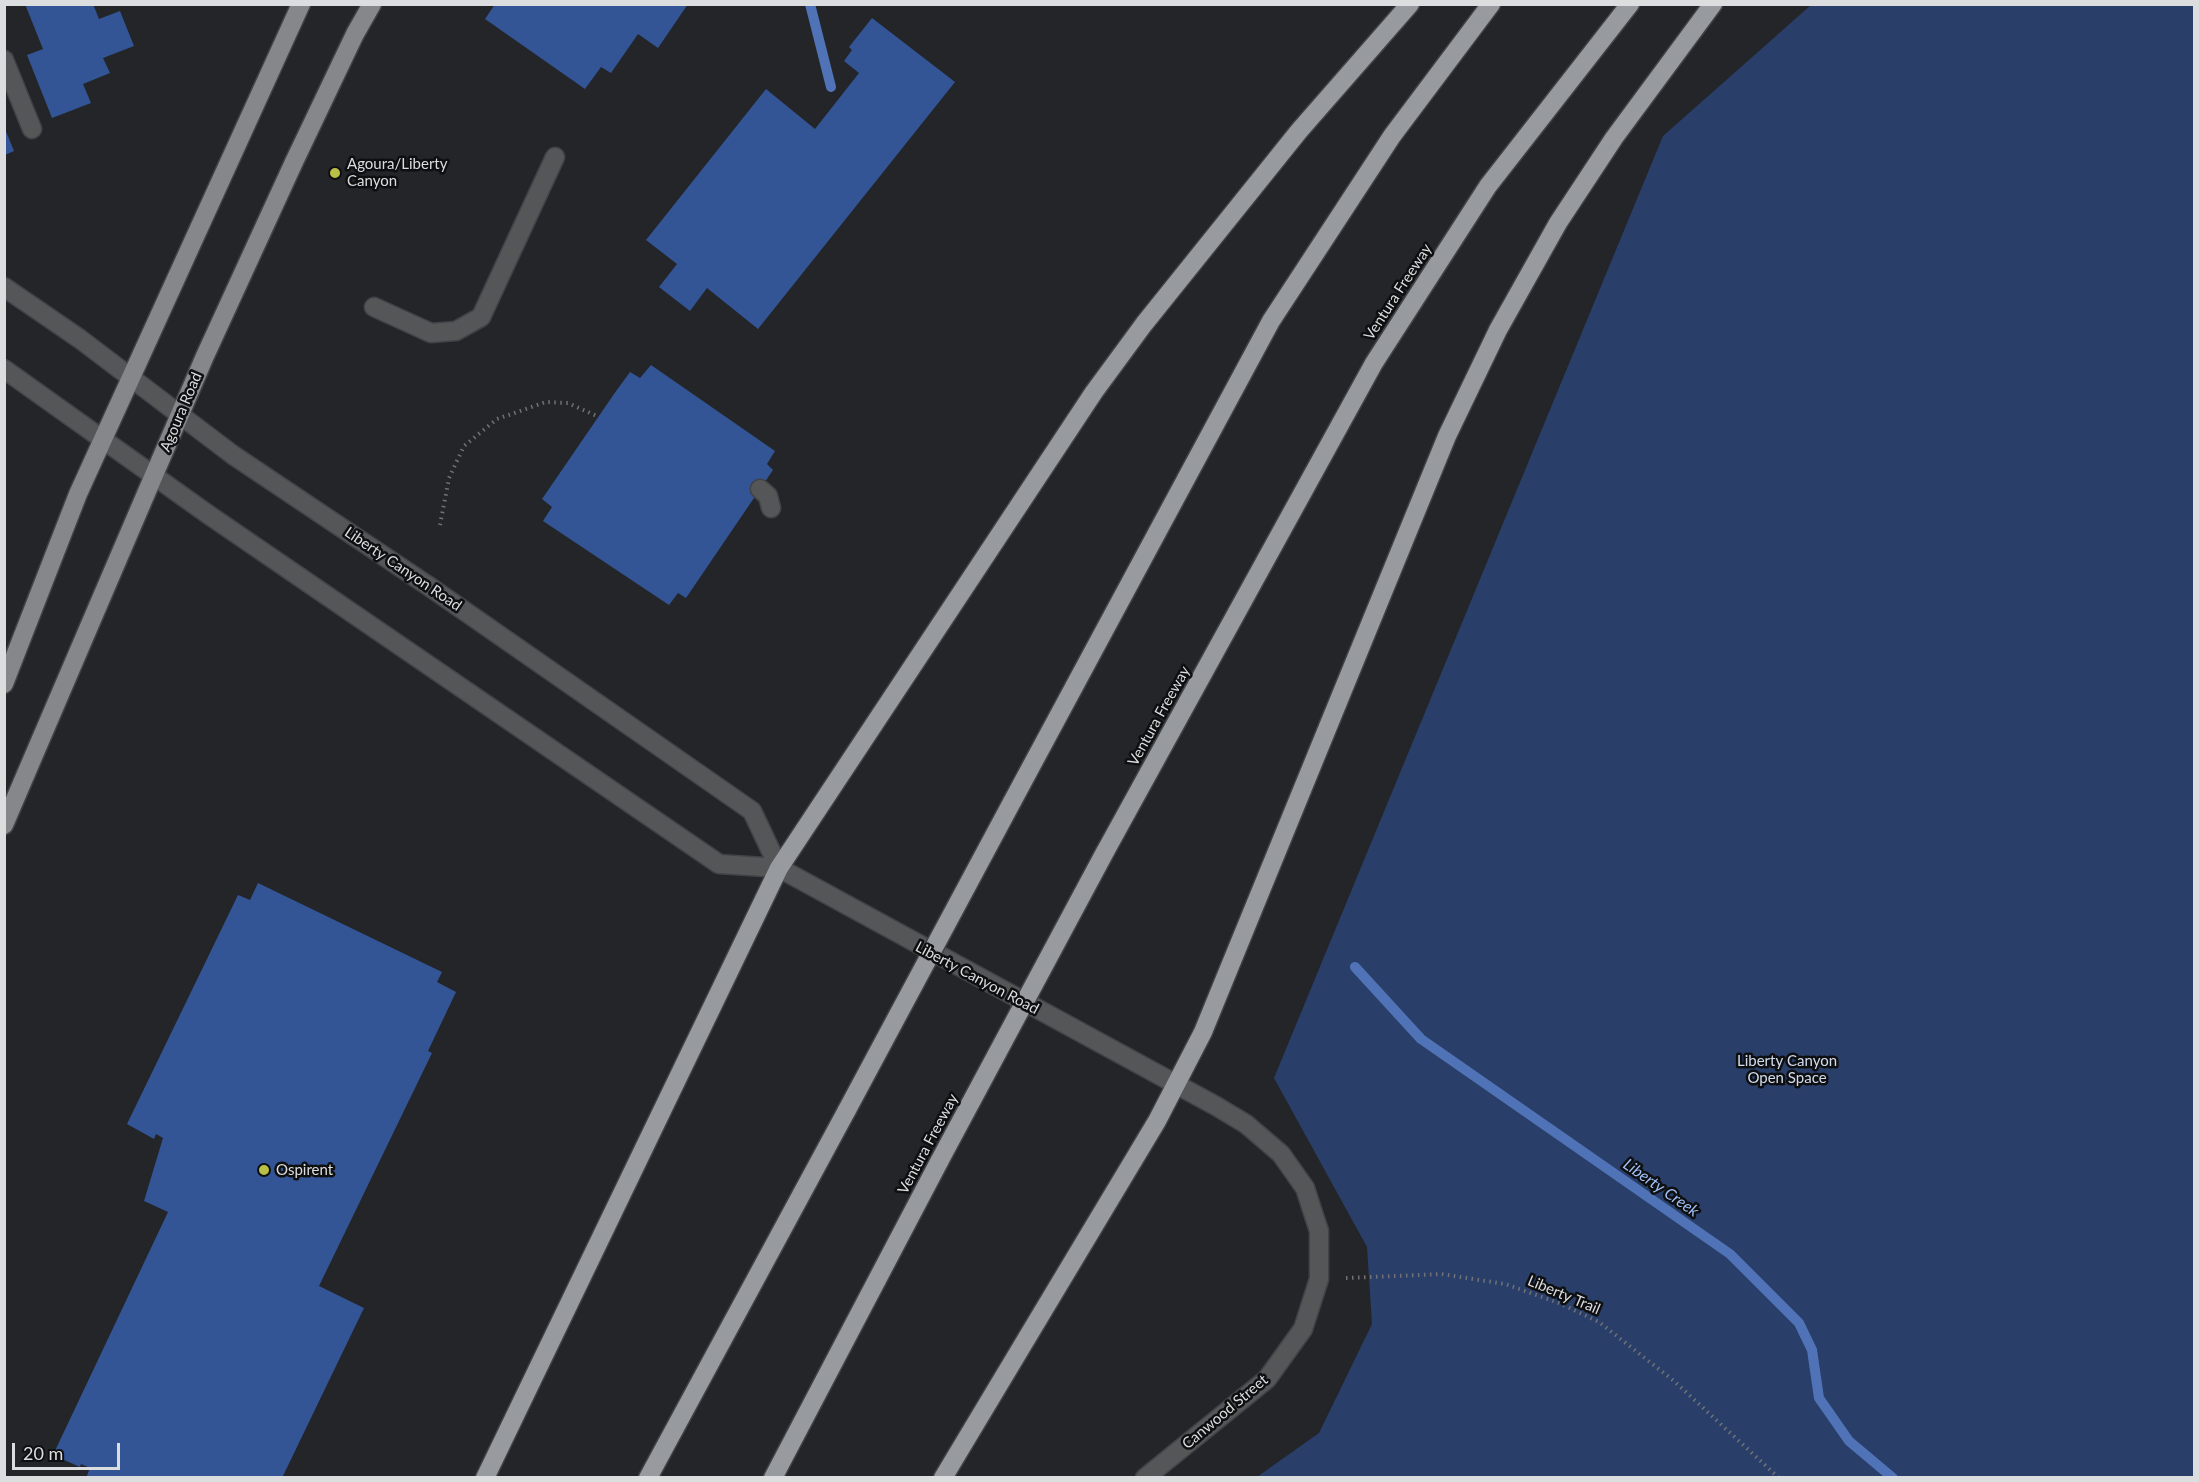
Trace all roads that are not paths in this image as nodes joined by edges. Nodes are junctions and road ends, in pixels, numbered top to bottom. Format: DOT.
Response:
graph roads {
  1 [pos="301,4"];
  2 [pos="372,4"];
  3 [pos="1410,4"];
  4 [pos="1491,4"];
  5 [pos="1630,4"];
  6 [pos="1713,4"];
  7 [pos="4,60"];
  8 [pos="32,129"];
  9 [pos="555,157"];
  10 [pos="4,287"];
  11 [pos="374,307"];
  12 [pos="4,369"];
  13 [pos="132,379"];
  14 [pos="180,416"];
  15 [pos="105,439"];
  16 [pos="154,475"];
  17 [pos="760,489"];
  18 [pos="771,508"];
  19 [pos="4,684"];
  20 [pos="4,825"];
  21 [pos="779,868"];
  22 [pos="1177,1084"];
  23 [pos="485,1478"];
  24 [pos="648,1478"];
  25 [pos="773,1478"];
  26 [pos="944,1478"];
  27 [pos="1145,1478"];
  1 -- 13 [label="main road"];
  2 -- 14 [label="main road, Agoura Road"];
  3 -- 21 [label="highway"];
  4 -- 24 [label="highway, bridge"];
  5 -- 25 [label="highway, Ventura Freeway, bridge"];
  6 -- 22 [label="highway"];
  7 -- 8 [label="street"];
  9 -- 11 [label="street"];
  10 -- 13 [label="street, Liberty Canyon Road"];
  12 -- 15 [label="street, Liberty Canyon Road"];
  13 -- 14 [label="street, Liberty Canyon Road"];
  13 -- 15 [label="main road"];
  14 -- 16 [label="main road, Agoura Road"];
  14 -- 21 [label="street, Liberty Canyon Road"];
  15 -- 16 [label="street, Liberty Canyon Road"];
  15 -- 19 [label="main road"];
  16 -- 20 [label="main road, Agoura Road"];
  16 -- 21 [label="street, Liberty Canyon Road"];
  17 -- 18 [label="street"];
  21 -- 22 [label="street, Liberty Canyon Road"];
  21 -- 23 [label="highway"];
  22 -- 26 [label="highway"];
  22 -- 27 [label="street, Canwood Street"];
}
